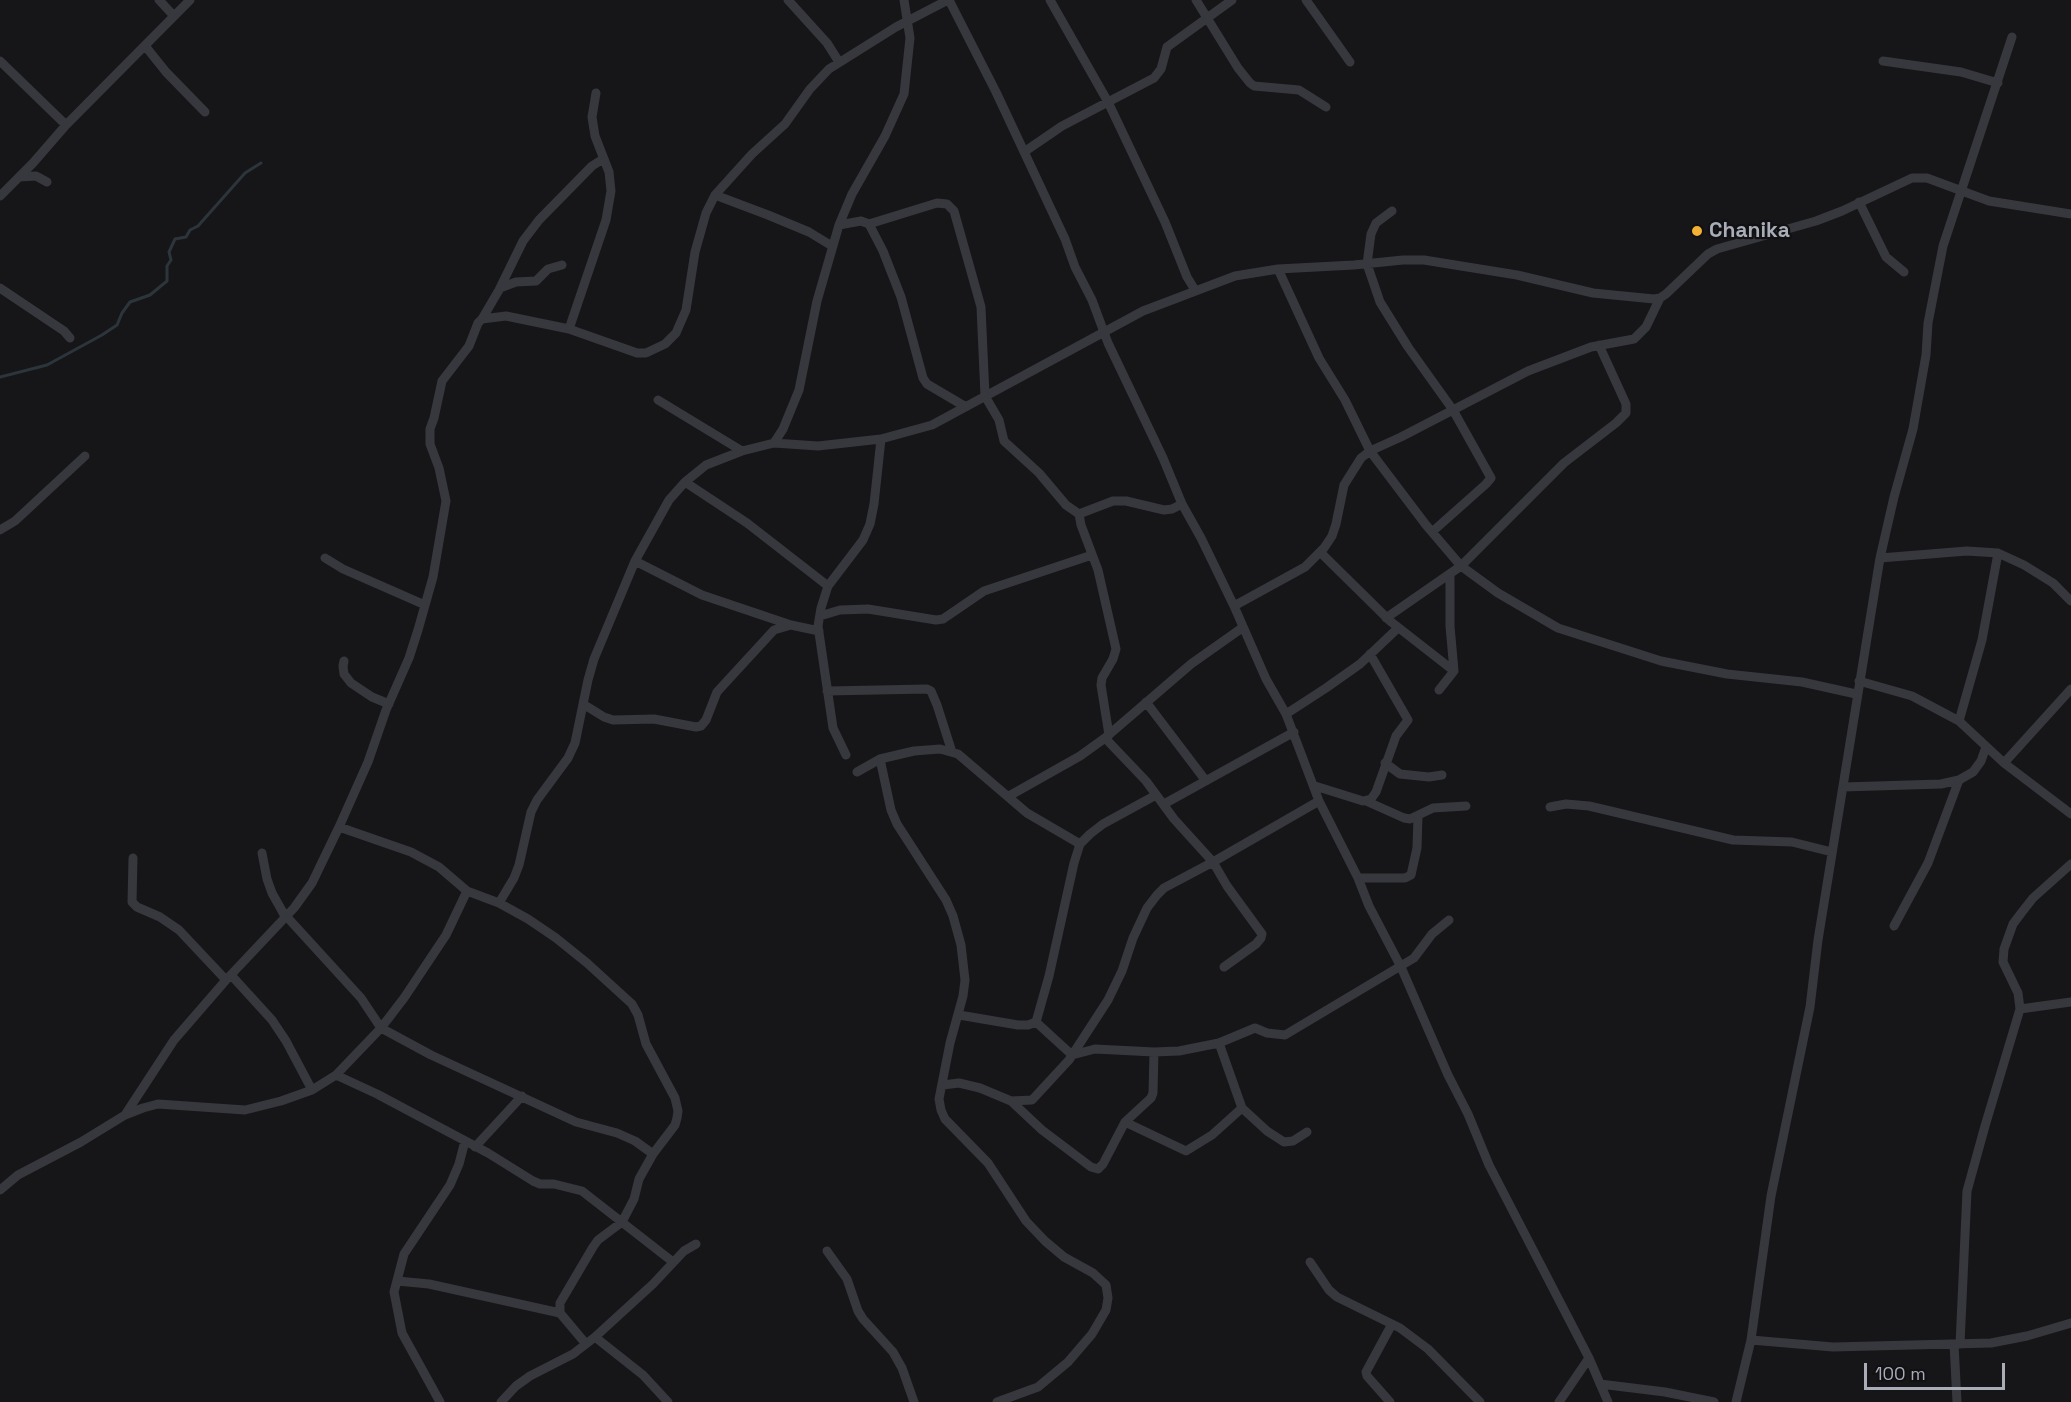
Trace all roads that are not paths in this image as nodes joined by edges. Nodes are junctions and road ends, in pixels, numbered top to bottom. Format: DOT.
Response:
graph roads {
  1 [pos="159,0"];
  2 [pos="190,0"];
  3 [pos="788,0"];
  4 [pos="904,0"];
  5 [pos="948,0"];
  6 [pos="1050,0"];
  7 [pos="1196,0"];
  8 [pos="1232,0"];
  9 [pos="1306,0"];
  10 [pos="174,16"];
  11 [pos="1206,17"];
  12 [pos="908,21"];
  13 [pos="2012,37"];
  14 [pos="146,47"];
  15 [pos="0,61"];
  16 [pos="1883,61"];
  17 [pos="839,62"];
  18 [pos="1350,62"];
  19 [pos="1998,83"];
  20 [pos="596,93"];
  21 [pos="1108,102"];
  22 [pos="1326,107"];
  23 [pos="205,112"];
  24 [pos="66,125"];
  25 [pos="1024,152"];
  26 [pos="603,159"];
  27 [pos="19,177"];
  28 [pos="47,182"];
  29 [pos="1960,191"];
  30 [pos="0,195"];
  31 [pos="715,195"];
  32 [pos="1859,202"];
  33 [pos="1392,211"];
  34 [pos="2071,214"];
  35 [pos="869,224"];
  36 [pos="838,225"];
  37 [pos="832,246"];
  38 [pos="1367,264"];
  39 [pos="562,265"];
  40 [pos="1278,269"];
  41 [pos="1904,272"];
  42 [pos="0,288"];
  43 [pos="500,288"];
  44 [pos="1195,290"];
  45 [pos="1660,298"];
  46 [pos="482,319"];
  47 [pos="569,328"];
  48 [pos="1104,332"];
  49 [pos="70,338"];
  50 [pos="1599,345"];
  51 [pos="985,396"];
  52 [pos="658,400"];
  53 [pos="966,407"];
  54 [pos="1453,410"];
  55 [pos="881,439"];
  56 [pos="774,443"];
  57 [pos="742,451"];
  58 [pos="1370,451"];
  59 [pos="85,456"];
  60 [pos="685,482"];
  61 [pos="1182,504"];
  62 [pos="1079,513"];
  63 [pos="0,530"];
  64 [pos="1432,532"];
  65 [pos="1320,552"];
  66 [pos="1998,553"];
  67 [pos="1092,555"];
  68 [pos="325,558"];
  69 [pos="1880,558"];
  70 [pos="635,561"];
  71 [pos="1461,566"];
  72 [pos="1450,574"];
  73 [pos="828,586"];
  74 [pos="2071,601"];
  75 [pos="425,605"];
  76 [pos="1234,606"];
  77 [pos="820,616"];
  78 [pos="1386,618"];
  79 [pos="792,626"];
  80 [pos="1242,628"];
  81 [pos="1398,628"];
  82 [pos="819,631"];
  83 [pos="1370,654"];
  84 [pos="344,661"];
  85 [pos="1454,671"];
  86 [pos="1859,681"];
  87 [pos="2071,689"];
  88 [pos="1439,690"];
  89 [pos="827,691"];
  90 [pos="1856,694"];
  91 [pos="1146,702"];
  92 [pos="389,704"];
  93 [pos="583,704"];
  94 [pos="1286,714"];
  95 [pos="1959,722"];
  96 [pos="1294,732"];
  97 [pos="1107,736"];
  98 [pos="1986,747"];
  99 [pos="952,752"];
  100 [pos="846,755"];
  101 [pos="880,759"];
  102 [pos="2004,763"];
  103 [pos="1385,764"];
  104 [pos="857,772"];
  105 [pos="1442,775"];
  106 [pos="1959,780"];
  107 [pos="1206,781"];
  108 [pos="1315,786"];
  109 [pos="1843,787"];
  110 [pos="1156,795"];
  111 [pos="1009,796"];
  112 [pos="1319,801"];
  113 [pos="1366,801"];
  114 [pos="1164,804"];
  115 [pos="1466,806"];
  116 [pos="1550,807"];
  117 [pos="2071,814"];
  118 [pos="1418,816"];
  119 [pos="339,827"];
  120 [pos="1080,844"];
  121 [pos="1832,852"];
  122 [pos="262,853"];
  123 [pos="133,858"];
  124 [pos="1213,862"];
  125 [pos="2071,864"];
  126 [pos="1358,878"];
  127 [pos="467,891"];
  128 [pos="499,903"];
  129 [pos="286,917"];
  130 [pos="1449,920"];
  131 [pos="1894,926"];
  132 [pos="1224,967"];
  133 [pos="1401,967"];
  134 [pos="229,977"];
  135 [pos="2071,1002"];
  136 [pos="2020,1009"];
  137 [pos="959,1015"];
  138 [pos="1036,1022"];
  139 [pos="381,1029"];
  140 [pos="1219,1043"];
  141 [pos="1154,1052"];
  142 [pos="1072,1055"];
  143 [pos="336,1075"];
  144 [pos="943,1085"];
  145 [pos="312,1090"];
  146 [pos="522,1096"];
  147 [pos="1011,1101"];
  148 [pos="1242,1108"];
  149 [pos="125,1115"];
  150 [pos="1125,1122"];
  151 [pos="1307,1132"];
  152 [pos="465,1141"];
  153 [pos="475,1147"];
  154 [pos="653,1154"];
  155 [pos="0,1190"];
  156 [pos="622,1222"];
  157 [pos="696,1244"];
  158 [pos="827,1251"];
  159 [pos="674,1262"];
  160 [pos="1310,1262"];
  161 [pos="397,1281"];
  162 [pos="560,1313"];
  163 [pos="2071,1323"];
  164 [pos="1392,1324"];
  165 [pos="595,1337"];
  166 [pos="1751,1340"];
  167 [pos="586,1344"];
  168 [pos="1957,1344"];
  169 [pos="1589,1358"];
  170 [pos="1600,1383"];
  171 [pos="440,1402"];
  172 [pos="501,1402"];
  173 [pos="668,1402"];
  174 [pos="914,1402"];
  175 [pos="997,1402"];
  176 [pos="1390,1402"];
  177 [pos="1480,1402"];
  178 [pos="1559,1402"];
  179 [pos="1608,1402"];
  180 [pos="1714,1402"];
  181 [pos="1736,1402"];
  182 [pos="1957,1402"];
  1 -- 10 [label="street"];
  2 -- 10 [label="street"];
  3 -- 17 [label="street"];
  4 -- 12 [label="street"];
  5 -- 12 [label="street"];
  5 -- 25 [label="street"];
  6 -- 21 [label="street"];
  7 -- 11 [label="street"];
  8 -- 11 [label="street"];
  9 -- 18 [label="street"];
  10 -- 14 [label="street"];
  11 -- 21 [label="street"];
  11 -- 22 [label="street"];
  12 -- 17 [label="street"];
  12 -- 36 [label="street"];
  13 -- 19 [label="street"];
  14 -- 23 [label="street"];
  14 -- 24 [label="street"];
  15 -- 24 [label="street"];
  16 -- 19 [label="street"];
  17 -- 31 [label="street"];
  19 -- 29 [label="street"];
  20 -- 26 [label="street"];
  21 -- 25 [label="street"];
  21 -- 44 [label="street"];
  24 -- 27 [label="street"];
  25 -- 48 [label="street"];
  26 -- 43 [label="street"];
  26 -- 47 [label="street"];
  27 -- 28 [label="street"];
  27 -- 30 [label="street"];
  29 -- 32 [label="street"];
  29 -- 34 [label="street"];
  29 -- 69 [label="street"];
  31 -- 37 [label="street"];
  31 -- 47 [label="street"];
  32 -- 41 [label="street"];
  32 -- 45 [label="street"];
  33 -- 38 [label="street"];
  35 -- 36 [label="street"];
  35 -- 51 [label="street"];
  35 -- 53 [label="street"];
  36 -- 37 [label="street"];
  37 -- 56 [label="street"];
  38 -- 40 [label="street"];
  38 -- 45 [label="street"];
  38 -- 54 [label="street"];
  39 -- 43 [label="street"];
  40 -- 44 [label="street"];
  40 -- 58 [label="street"];
  42 -- 49 [label="street"];
  43 -- 46 [label="street"];
  44 -- 48 [label="street"];
  45 -- 50 [label="street"];
  46 -- 47 [label="street"];
  46 -- 75 [label="street"];
  48 -- 51 [label="street"];
  48 -- 61 [label="street"];
  50 -- 54 [label="street"];
  50 -- 71 [label="street"];
  51 -- 53 [label="street"];
  51 -- 62 [label="street"];
  52 -- 57 [label="street"];
  53 -- 55 [label="street"];
  54 -- 58 [label="street"];
  54 -- 64 [label="street"];
  55 -- 56 [label="street"];
  55 -- 73 [label="street"];
  56 -- 57 [label="street"];
  57 -- 60 [label="street"];
  58 -- 64 [label="street"];
  58 -- 65 [label="street"];
  59 -- 63 [label="street"];
  60 -- 70 [label="street"];
  60 -- 73 [label="street"];
  61 -- 62 [label="street"];
  61 -- 76 [label="street"];
  62 -- 67 [label="street"];
  64 -- 71 [label="street"];
  65 -- 76 [label="street"];
  65 -- 78 [label="street"];
  66 -- 69 [label="street"];
  66 -- 74 [label="street"];
  66 -- 95 [label="street"];
  67 -- 77 [label="street"];
  67 -- 97 [label="street"];
  68 -- 75 [label="street"];
  69 -- 86 [label="street"];
  70 -- 79 [label="street"];
  70 -- 93 [label="street"];
  71 -- 72 [label="street"];
  71 -- 90 [label="street"];
  72 -- 78 [label="street"];
  72 -- 85 [label="street"];
  73 -- 77 [label="street"];
  75 -- 92 [label="street"];
  76 -- 80 [label="street"];
  77 -- 82 [label="street"];
  78 -- 81 [label="street"];
  79 -- 82 [label="street"];
  79 -- 93 [label="street"];
  80 -- 91 [label="street"];
  80 -- 94 [label="street"];
  81 -- 83 [label="street"];
  81 -- 85 [label="street"];
  82 -- 89 [label="street"];
  83 -- 94 [label="street"];
  83 -- 103 [label="street"];
  84 -- 92 [label="street"];
  85 -- 88 [label="street"];
  86 -- 90 [label="street"];
  86 -- 95 [label="street"];
  87 -- 102 [label="street"];
  89 -- 99 [label="street"];
  89 -- 100 [label="street"];
  90 -- 109 [label="street"];
  91 -- 97 [label="street"];
  91 -- 107 [label="street"];
  92 -- 119 [label="street"];
  93 -- 128 [label="street"];
  94 -- 96 [label="street"];
  95 -- 98 [label="street"];
  96 -- 107 [label="street"];
  96 -- 108 [label="street"];
  97 -- 110 [label="street"];
  97 -- 111 [label="street"];
  98 -- 102 [label="street"];
  98 -- 106 [label="street"];
  99 -- 101 [label="street"];
  99 -- 111 [label="street"];
  101 -- 104 [label="street"];
  101 -- 137 [label="street"];
  102 -- 117 [label="street"];
  103 -- 105 [label="street"];
  103 -- 113 [label="street"];
  106 -- 109 [label="street"];
  106 -- 131 [label="street"];
  107 -- 114 [label="street"];
  108 -- 112 [label="street"];
  108 -- 113 [label="street"];
  109 -- 121 [label="street"];
  110 -- 114 [label="street"];
  110 -- 120 [label="street"];
  111 -- 120 [label="street"];
  112 -- 124 [label="street"];
  112 -- 126 [label="street"];
  113 -- 118 [label="street"];
  114 -- 124 [label="street"];
  115 -- 118 [label="street"];
  116 -- 121 [label="street"];
  118 -- 126 [label="street"];
  119 -- 127 [label="street"];
  119 -- 129 [label="street"];
  120 -- 138 [label="street"];
  121 -- 166 [label="street"];
  122 -- 129 [label="street"];
  123 -- 134 [label="street"];
  124 -- 132 [label="street"];
  124 -- 142 [label="street"];
  125 -- 136 [label="street"];
  126 -- 133 [label="street"];
  127 -- 128 [label="street"];
  127 -- 139 [label="street"];
  128 -- 154 [label="street"];
  129 -- 134 [label="street"];
  129 -- 139 [label="street"];
  130 -- 133 [label="street"];
  133 -- 140 [label="street"];
  133 -- 169 [label="street"];
  134 -- 145 [label="street"];
  134 -- 149 [label="street"];
  135 -- 136 [label="street"];
  136 -- 168 [label="street"];
  137 -- 138 [label="street"];
  137 -- 144 [label="street"];
  138 -- 142 [label="street"];
  139 -- 143 [label="street"];
  139 -- 146 [label="street"];
  140 -- 141 [label="street"];
  140 -- 148 [label="street"];
  141 -- 142 [label="street"];
  141 -- 150 [label="street"];
  142 -- 147 [label="street"];
  143 -- 145 [label="street"];
  143 -- 152 [label="street"];
  144 -- 147 [label="street"];
  144 -- 175 [label="street"];
  145 -- 149 [label="street"];
  146 -- 153 [label="street"];
  146 -- 154 [label="street"];
  147 -- 150 [label="street"];
  148 -- 150 [label="street"];
  148 -- 151 [label="street"];
  149 -- 155 [label="street"];
  152 -- 153 [label="street"];
  152 -- 161 [label="street"];
  153 -- 156 [label="street"];
  154 -- 156 [label="street"];
  156 -- 159 [label="street"];
  156 -- 162 [label="street"];
  157 -- 159 [label="street"];
  158 -- 174 [label="street"];
  159 -- 165 [label="street"];
  160 -- 164 [label="street"];
  161 -- 162 [label="street"];
  161 -- 171 [label="street"];
  162 -- 167 [label="street"];
  163 -- 168 [label="street"];
  164 -- 176 [label="street"];
  164 -- 177 [label="street"];
  165 -- 167 [label="street"];
  165 -- 173 [label="street"];
  166 -- 168 [label="street"];
  166 -- 181 [label="street"];
  167 -- 172 [label="street"];
  168 -- 182 [label="street"];
  169 -- 170 [label="street"];
  169 -- 178 [label="street"];
  170 -- 179 [label="street"];
  170 -- 180 [label="street"];
}
